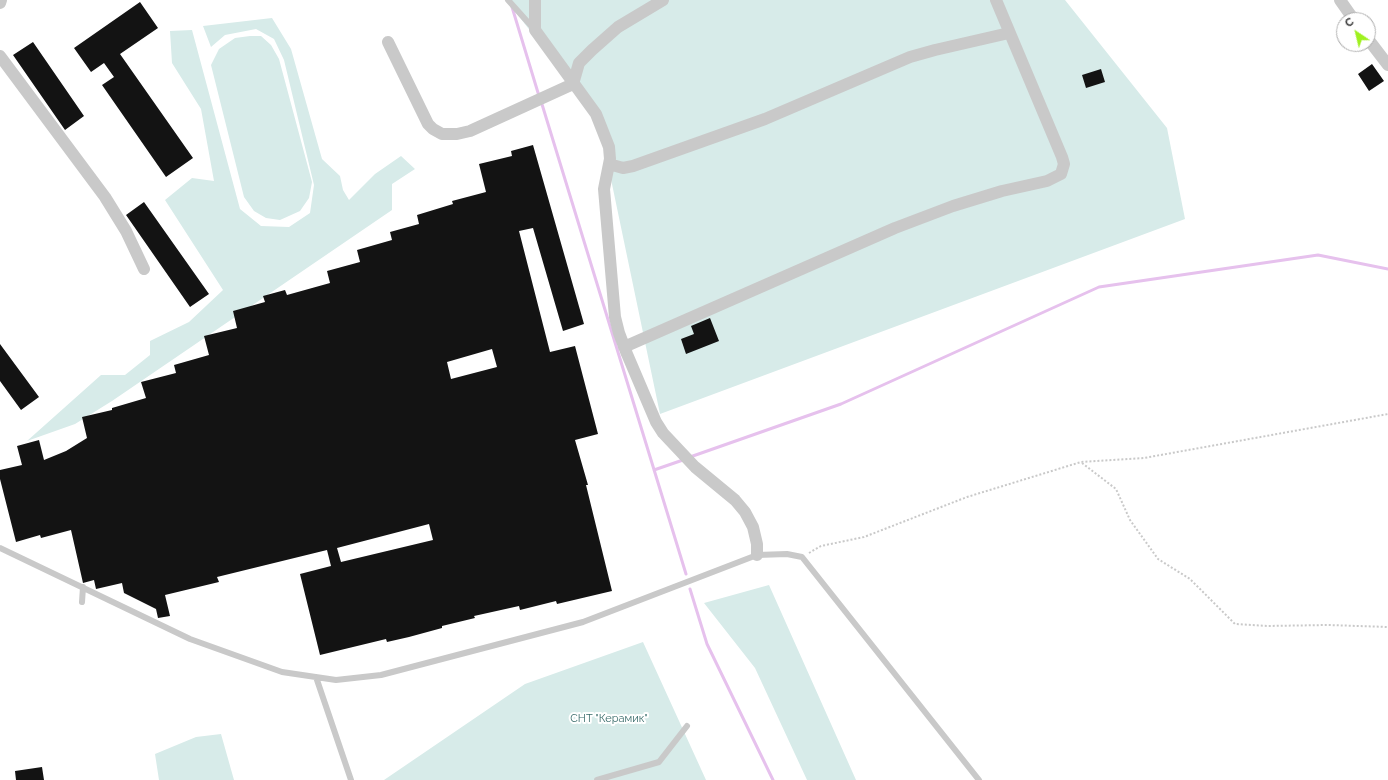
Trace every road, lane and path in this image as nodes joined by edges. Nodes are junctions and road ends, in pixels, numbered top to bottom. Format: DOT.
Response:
graph roads {
  1 [pos="508,0"];
  2 [pos="535,0"];
  3 [pos="663,0"];
  4 [pos="996,0"];
  5 [pos="1340,0"];
  6 [pos="1348,12"];
  7 [pos="535,30"];
  8 [pos="1009,33"];
  9 [pos="388,42"];
  10 [pos="1376,49"];
  11 [pos="0,56"];
  12 [pos="1388,65"];
  13 [pos="572,84"];
  14 [pos="609,164"];
  15 [pos="144,269"];
  16 [pos="624,347"];
  17 [pos="1388,414"];
  18 [pos="1081,462"];
  19 [pos="0,548"];
  20 [pos="757,555"];
  21 [pos="802,557"];
  22 [pos="83,587"];
  23 [pos="82,602"];
  24 [pos="1388,627"];
  25 [pos="316,677"];
  26 [pos="686,726"];
  27 [pos="352,780"];
  28 [pos="597,780"];
  29 [pos="980,780"];
  1 -- 7 [label="lane"];
  2 -- 7 [label="street"];
  3 -- 13 [label="street"];
  4 -- 8 [label="street"];
  5 -- 6 [label="street"];
  7 -- 13 [label="street"];
  8 -- 14 [label="street"];
  8 -- 16 [label="street"];
  9 -- 13 [label="street"];
  10 -- 12 [label="street"];
  11 -- 15 [label="street"];
  13 -- 14 [label="street"];
  14 -- 16 [label="street"];
  16 -- 20 [label="street"];
  17 -- 18 [label="path"];
  18 -- 21 [label="path"];
  18 -- 24 [label="path"];
  19 -- 22 [label="lane"];
  20 -- 21 [label="lane"];
  20 -- 25 [label="lane"];
  21 -- 29 [label="lane"];
  22 -- 23 [label="lane"];
  22 -- 25 [label="lane"];
  25 -- 27 [label="lane"];
  26 -- 28 [label="lane"];
}
